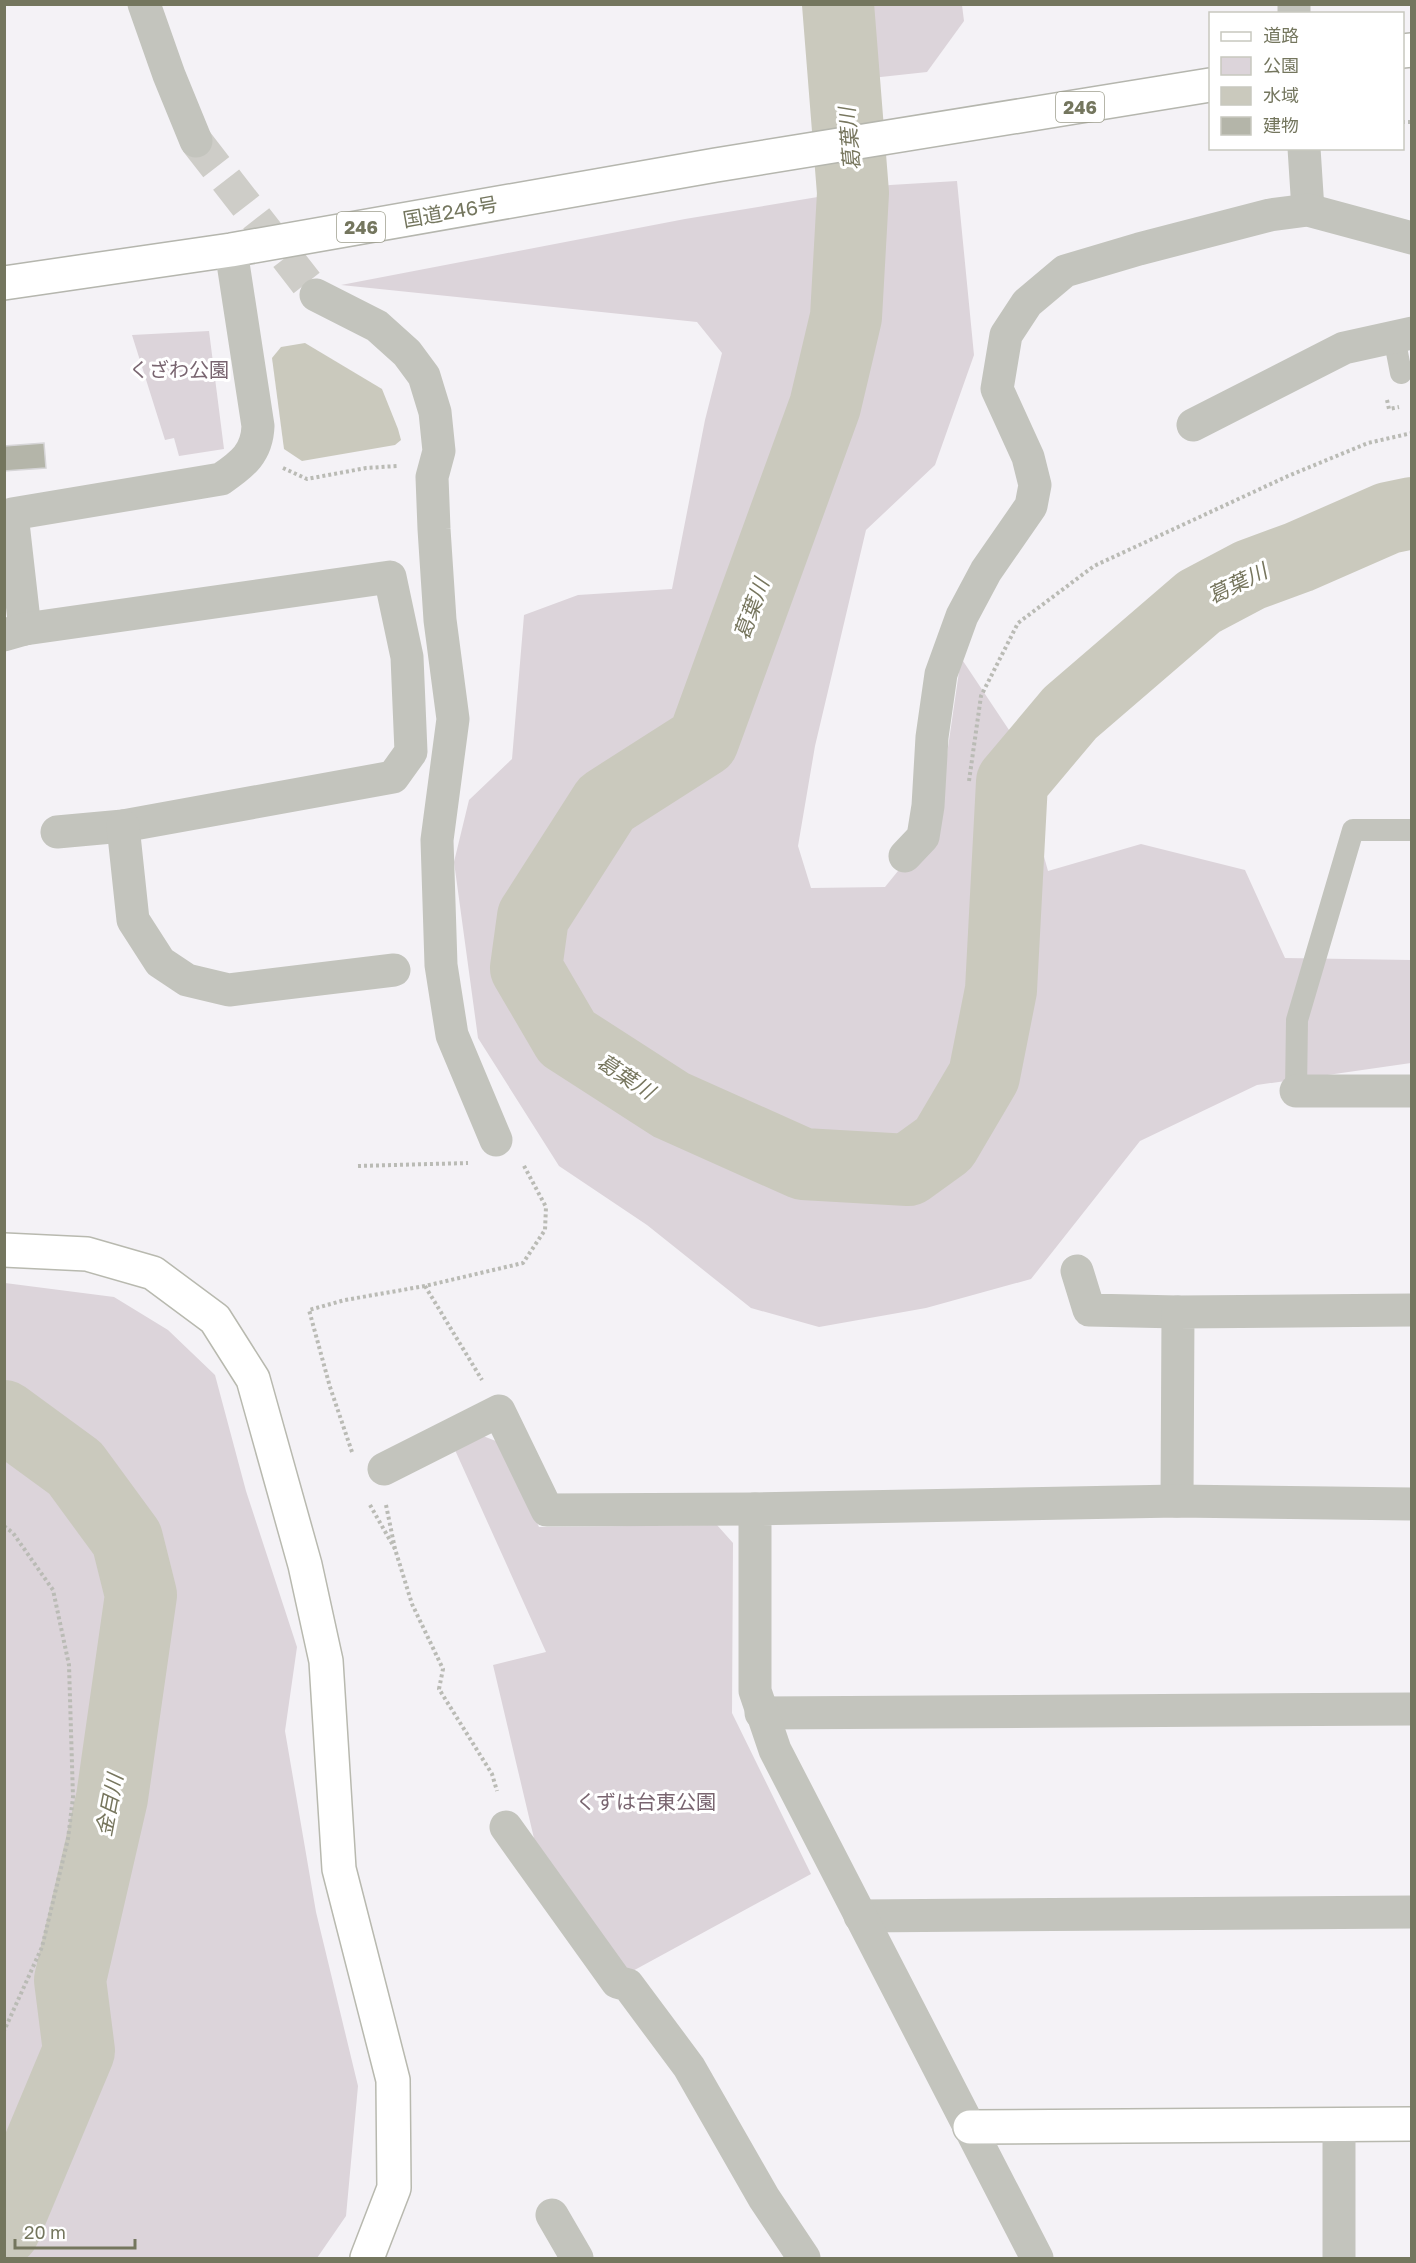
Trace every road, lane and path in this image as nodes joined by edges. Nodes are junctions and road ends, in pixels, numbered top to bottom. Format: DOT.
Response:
graph roads {
  1 [pos="144,4"];
  2 [pos="1209,85"];
  3 [pos="196,141"];
  4 [pos="1304,150"];
  5 [pos="1308,210"];
  6 [pos="1412,238"];
  7 [pos="231,250"];
  8 [pos="4,283"];
  9 [pos="316,296"];
  10 [pos="1403,335"];
  11 [pos="1401,373"];
  12 [pos="1193,425"];
  13 [pos="1412,433"];
  14 [pos="278,466"];
  15 [pos="432,477"];
  16 [pos="15,632"];
  17 [pos="444,652"];
  18 [pos="406,657"];
  19 [pos="981,696"];
  20 [pos="123,826"];
  21 [pos="1412,830"];
  22 [pos="57,832"];
  23 [pos="905,856"];
  24 [pos="394,970"];
  25 [pos="1296,1091"];
  26 [pos="1412,1091"];
  27 [pos="486,1151"];
  28 [pos="358,1166"];
  29 [pos="4,1250"];
  30 [pos="1077,1271"];
  31 [pos="425,1286"];
  32 [pos="1412,1310"];
  33 [pos="1178,1312"];
  34 [pos="471,1359"];
  35 [pos="353,1455"];
  36 [pos="384,1469"];
  37 [pos="368,1500"];
  38 [pos="1177,1502"];
  39 [pos="1412,1504"];
  40 [pos="756,1509"];
  41 [pos="4,1526"];
  42 [pos="394,1549"];
  43 [pos="1412,1709"];
  44 [pos="761,1713"];
  45 [pos="506,1827"];
  46 [pos="1412,1912"];
  47 [pos="860,1916"];
  48 [pos="4,2031"];
  49 [pos="1412,2124"];
  50 [pos="1339,2125"];
  51 [pos="970,2127"];
  52 [pos="552,2215"];
  53 [pos="569,2256"];
  54 [pos="367,2259"];
  55 [pos="804,2259"];
  56 [pos="1037,2259"];
  57 [pos="1339,2259"];
  1 -- 3 [label="street"];
  2 -- 7 [label="main road, 国道246号 / 246"];
  4 -- 5 [label="street"];
  5 -- 6 [label="street"];
  5 -- 23 [label="street"];
  7 -- 8 [label="main road, 国道246号 / 246"];
  7 -- 16 [label="street"];
  9 -- 15 [label="street"];
  10 -- 11 [label="lane"];
  10 -- 12 [label="street"];
  13 -- 19 [label="path"];
  14 -- 15 [label="path"];
  15 -- 17 [label="street"];
  16 -- 18 [label="street"];
  17 -- 18 [label="street"];
  17 -- 27 [label="street"];
  18 -- 20 [label="street"];
  20 -- 22 [label="street"];
  20 -- 24 [label="street"];
  21 -- 25 [label="lane"];
  25 -- 26 [label="street"];
  27 -- 28 [label="path"];
  27 -- 31 [label="path"];
  29 -- 54 [label="main road"];
  30 -- 33 [label="street"];
  31 -- 34 [label="path"];
  31 -- 35 [label="path"];
  32 -- 33 [label="street"];
  33 -- 38 [label="street"];
  36 -- 40 [label="street"];
  36 -- 42 [label="path"];
  37 -- 42 [label="path"];
  38 -- 39 [label="street"];
  38 -- 40 [label="street"];
  40 -- 44 [label="street"];
  41 -- 48 [label="path"];
  42 -- 45 [label="path"];
  43 -- 44 [label="street"];
  44 -- 47 [label="street"];
  45 -- 55 [label="street"];
  46 -- 47 [label="street"];
  47 -- 51 [label="street"];
  49 -- 50 [label="main road"];
  50 -- 51 [label="main road"];
  50 -- 57 [label="street"];
  51 -- 56 [label="street"];
  52 -- 53 [label="street"];
}
